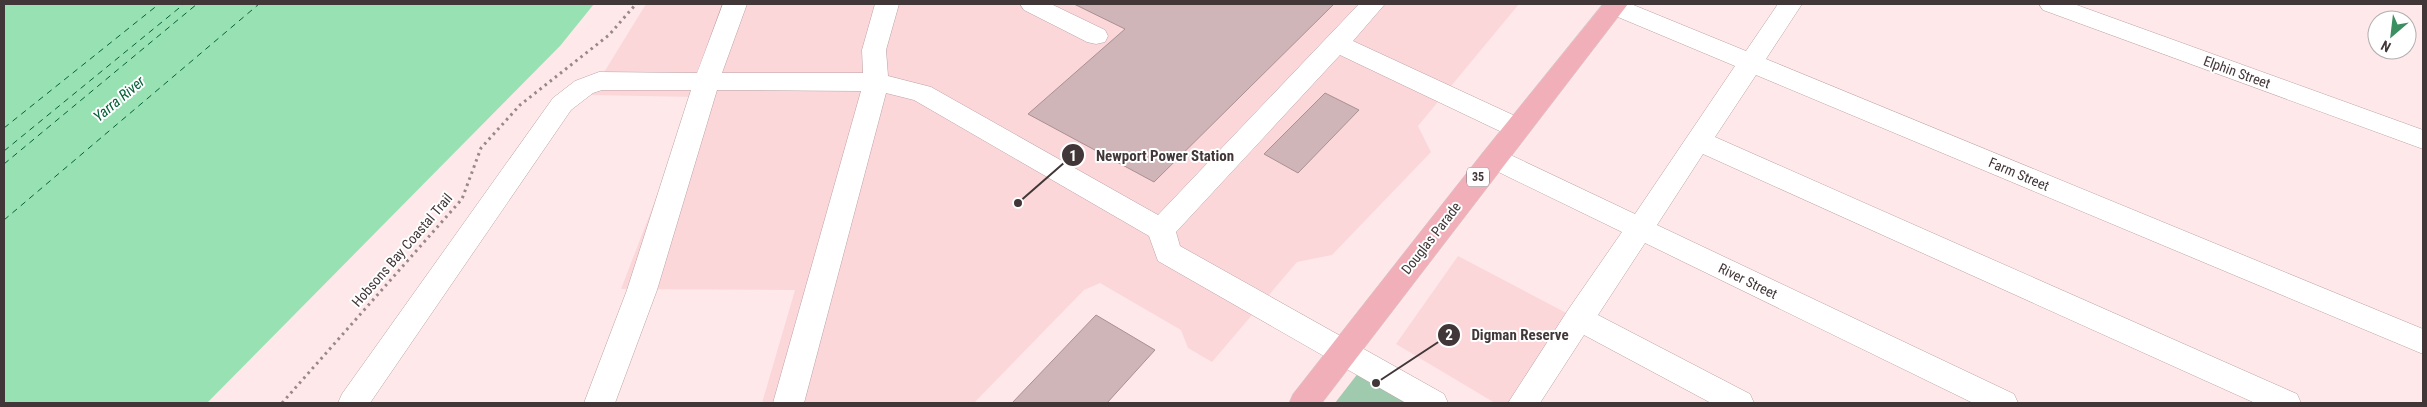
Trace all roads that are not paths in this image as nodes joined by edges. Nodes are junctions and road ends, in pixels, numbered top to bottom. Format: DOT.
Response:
graph roads {
  1 [pos="735,4"];
  2 [pos="887,4"];
  3 [pos="1032,4"];
  4 [pos="1373,4"];
  5 [pos="1790,4"];
  6 [pos="2051,4"];
  7 [pos="1615,5"];
  8 [pos="1096,36"];
  9 [pos="1342,37"];
  10 [pos="1751,62"];
  11 [pos="708,80"];
  12 [pos="876,82"];
  13 [pos="1523,121"];
  14 [pos="2423,140"];
  15 [pos="1698,141"];
  16 [pos="1493,158"];
  17 [pos="1640,229"];
  18 [pos="1161,230"];
  19 [pos="1578,318"];
  20 [pos="2423,342"];
  21 [pos="1343,352"];
  22 [pos="353,403"];
  23 [pos="599,403"];
  24 [pos="788,403"];
  25 [pos="1304,403"];
  26 [pos="1433,403"];
  27 [pos="1523,403"];
  28 [pos="1739,403"];
  29 [pos="2003,403"];
  30 [pos="2286,403"];
  1 -- 11 [label="street"];
  2 -- 12 [label="street"];
  3 -- 8 [label="street"];
  4 -- 9 [label="street"];
  5 -- 10 [label="street"];
  6 -- 14 [label="street, Elphin Street"];
  7 -- 10 [label="street, Farm Street"];
  7 -- 13 [label="main road, Douglas Parade / 35"];
  9 -- 13 [label="street"];
  9 -- 18 [label="street"];
  10 -- 15 [label="street"];
  10 -- 20 [label="street, Farm Street"];
  11 -- 12 [label="street"];
  11 -- 22 [label="street"];
  11 -- 23 [label="street"];
  12 -- 18 [label="street"];
  12 -- 24 [label="street"];
  13 -- 16 [label="main road, Douglas Parade / 35"];
  15 -- 17 [label="street"];
  15 -- 30 [label="street"];
  16 -- 17 [label="street, River Street"];
  16 -- 21 [label="main road, Douglas Parade / 35"];
  17 -- 19 [label="street"];
  17 -- 29 [label="street, River Street"];
  18 -- 21 [label="street"];
  19 -- 27 [label="street"];
  19 -- 28 [label="street"];
  21 -- 25 [label="main road, Douglas Parade / 35"];
  21 -- 26 [label="street"];
}
